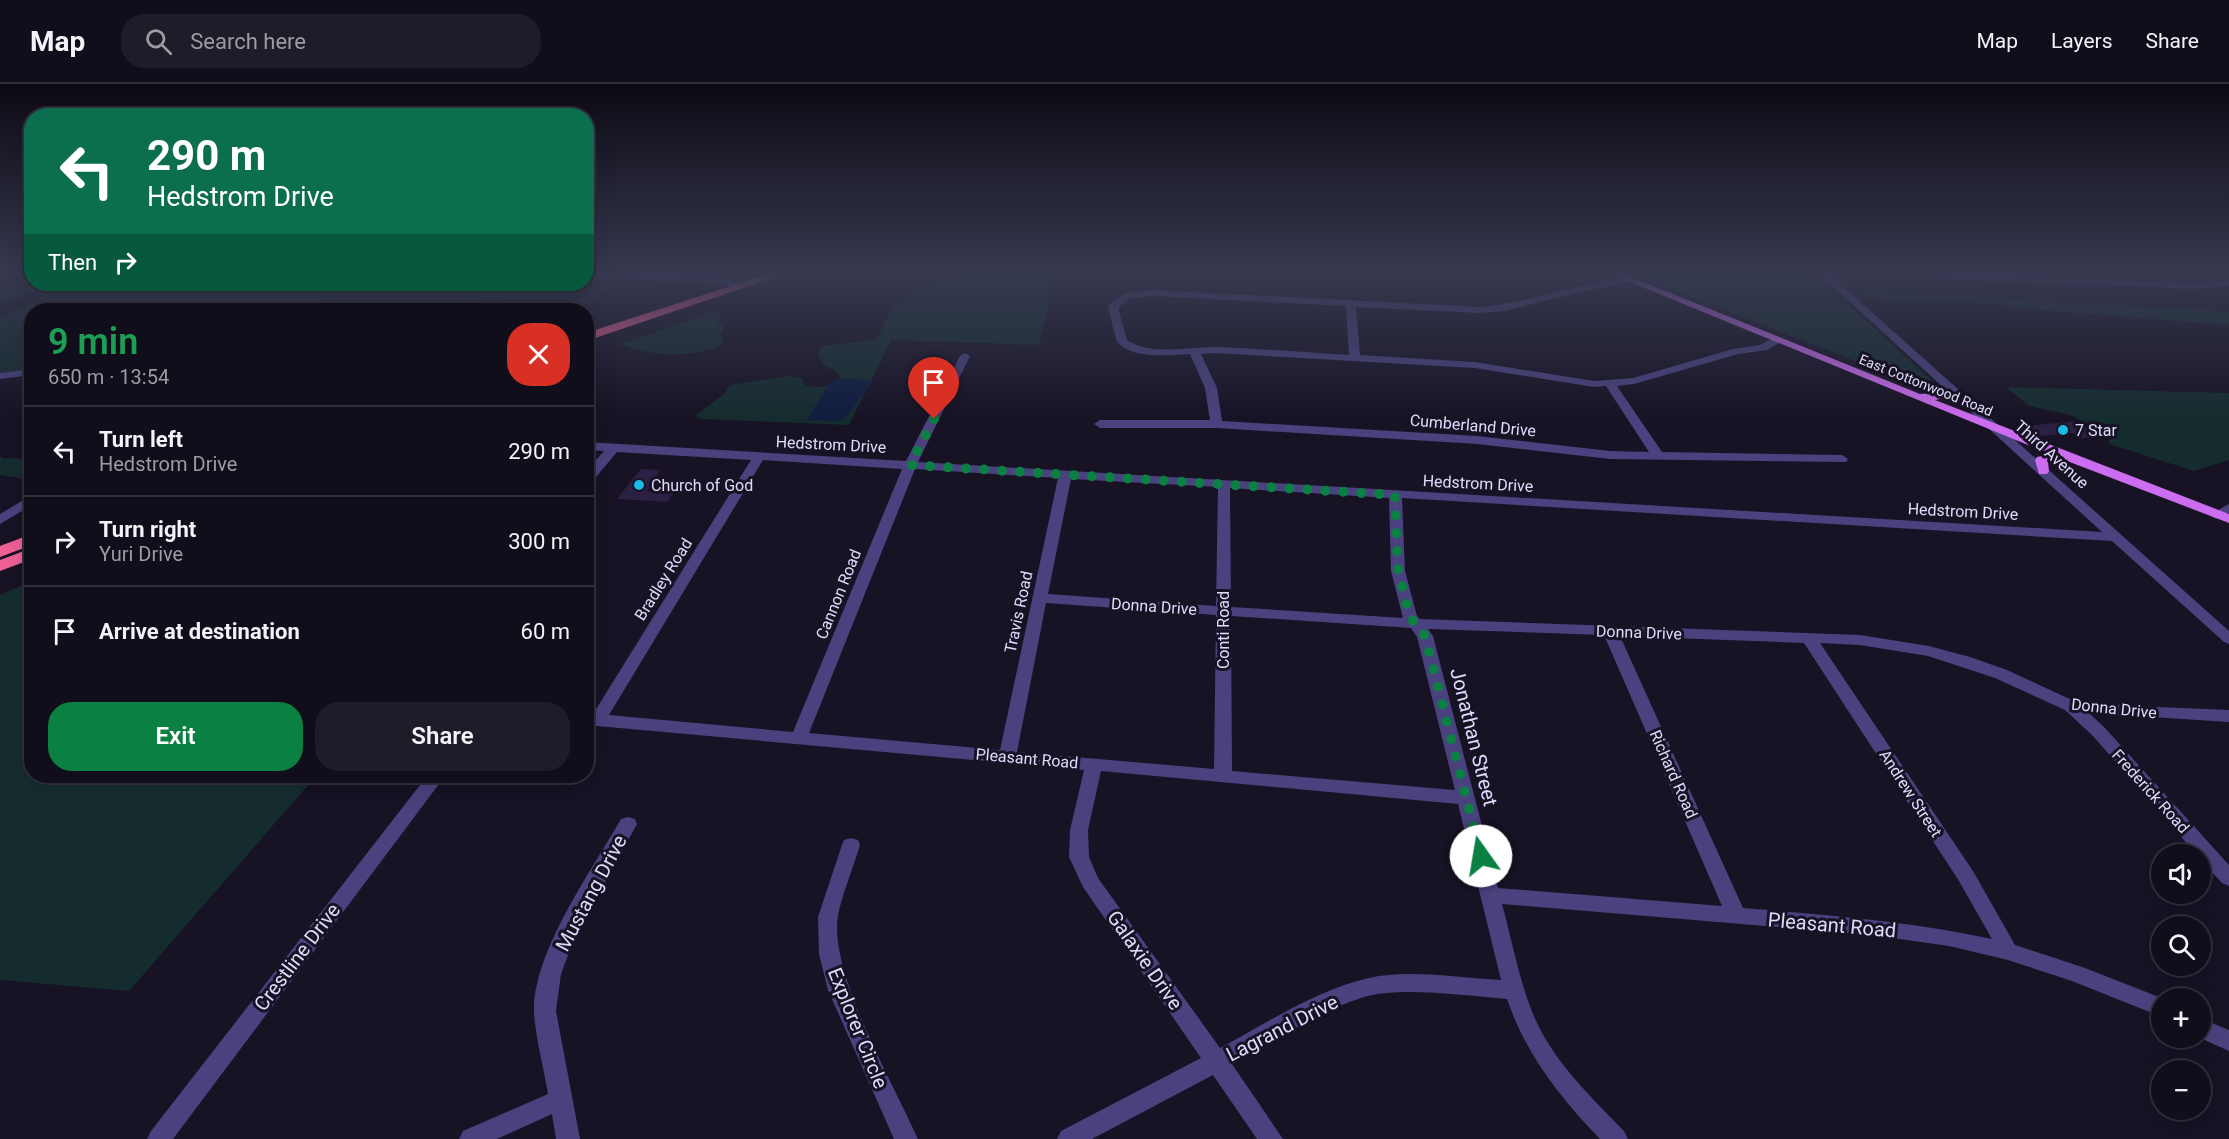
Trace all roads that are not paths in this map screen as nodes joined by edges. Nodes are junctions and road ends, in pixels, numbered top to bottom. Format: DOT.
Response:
graph roads {
  1 [pos="631,322"];
  2 [pos="1116,322"];
  3 [pos="1352,322"];
  4 [pos="1734,322"];
  5 [pos="1878,322"];
  6 [pos="594,334"];
  7 [pos="1777,340"];
  8 [pos="1194,351"];
  9 [pos="964,356"];
  10 [pos="1355,358"];
  11 [pos="24,373"];
  12 [pos="0,376"];
  13 [pos="1610,384"];
  14 [pos="1957,393"];
  15 [pos="1916,396"];
  16 [pos="1100,424"];
  17 [pos="1217,424"];
  18 [pos="2000,431"];
  19 [pos="594,447"];
  20 [pos="614,448"];
  21 [pos="759,456"];
  22 [pos="1658,456"];
  23 [pos="1842,459"];
  24 [pos="2078,462"];
  25 [pos="910,465"];
  26 [pos="594,471"];
  27 [pos="2043,471"];
  28 [pos="1065,475"];
  29 [pos="1224,484"];
  30 [pos="1395,495"];
  31 [pos="24,504"];
  32 [pos="2229,508"];
  33 [pos="2223,517"];
  34 [pos="0,520"];
  35 [pos="2116,537"];
  36 [pos="24,542"];
  37 [pos="0,552"];
  38 [pos="24,556"];
  39 [pos="0,566"];
  40 [pos="1039,598"];
  41 [pos="1223,611"];
  42 [pos="1417,624"];
  43 [pos="1610,631"];
  44 [pos="1809,638"];
  45 [pos="2229,638"];
  46 [pos="2071,706"];
  47 [pos="594,716"];
  48 [pos="2229,716"];
  49 [pos="594,719"];
  50 [pos="799,737"];
  51 [pos="1007,756"];
  52 [pos="1094,764"];
  53 [pos="1223,776"];
  54 [pos="431,783"];
  55 [pos="1467,798"];
  56 [pos="628,824"];
  57 [pos="851,845"];
  58 [pos="2229,878"];
  59 [pos="1490,896"];
  60 [pos="1737,916"];
  61 [pos="2008,951"];
  62 [pos="1514,990"];
  63 [pos="2151,1004"];
  64 [pos="2211,1032"];
  65 [pos="2229,1041"];
  66 [pos="1216,1061"];
  67 [pos="559,1100"];
  68 [pos="159,1139"];
  69 [pos="471,1139"];
  70 [pos="568,1139"];
  71 [pos="906,1139"];
  72 [pos="1069,1139"];
  73 [pos="1271,1139"];
  74 [pos="1616,1139"];
  1 -- 6 [label="highway"];
  2 -- 8 [label="street"];
  3 -- 10 [label="street"];
  4 -- 7 [label="main road, East Cottonwood Road"];
  5 -- 14 [label="street, Third Avenue"];
  7 -- 13 [label="street"];
  7 -- 15 [label="main road, East Cottonwood Road"];
  8 -- 10 [label="street"];
  8 -- 17 [label="street"];
  9 -- 25 [label="street, Cannon Road"];
  10 -- 13 [label="street"];
  11 -- 12 [label="street"];
  13 -- 22 [label="street"];
  14 -- 15 [label="main road"];
  14 -- 18 [label="street, Third Avenue"];
  15 -- 18 [label="main road, East Cottonwood Road"];
  16 -- 17 [label="street, Cumberland Drive"];
  17 -- 22 [label="street, Cumberland Drive"];
  18 -- 24 [label="main road, East Cottonwood Road"];
  18 -- 27 [label="street, Third Avenue"];
  19 -- 20 [label="street, Hedstrom Drive"];
  20 -- 21 [label="street, Hedstrom Drive"];
  20 -- 26 [label="street"];
  21 -- 25 [label="street, Hedstrom Drive"];
  21 -- 47 [label="street, Bradley Road"];
  22 -- 23 [label="street, Cumberland Drive"];
  24 -- 27 [label="main road"];
  24 -- 33 [label="main road, East Cottonwood Road"];
  25 -- 28 [label="street, Hedstrom Drive"];
  25 -- 50 [label="street, Cannon Road"];
  27 -- 35 [label="street, Third Avenue"];
  28 -- 29 [label="street, Hedstrom Drive"];
  28 -- 40 [label="street, Travis Road"];
  29 -- 30 [label="street, Hedstrom Drive"];
  29 -- 41 [label="street, Conti Road"];
  30 -- 35 [label="street, Hedstrom Drive"];
  30 -- 42 [label="street, Jonathan Street"];
  31 -- 34 [label="street"];
  32 -- 33 [label="street"];
  35 -- 45 [label="street, Third Avenue"];
  36 -- 37 [label="highway"];
  38 -- 39 [label="highway"];
  40 -- 41 [label="street, Donna Drive"];
  40 -- 51 [label="street, Travis Road"];
  41 -- 42 [label="street, Donna Drive"];
  41 -- 53 [label="street, Conti Road"];
  42 -- 43 [label="street, Donna Drive"];
  42 -- 55 [label="street, Jonathan Street"];
  43 -- 44 [label="street, Donna Drive"];
  43 -- 60 [label="street, Richard Road"];
  44 -- 46 [label="street, Donna Drive"];
  44 -- 61 [label="street, Andrew Street"];
  46 -- 48 [label="street, Donna Drive"];
  46 -- 58 [label="street, Frederick Road"];
  49 -- 50 [label="street, Pleasant Road"];
  50 -- 51 [label="street, Pleasant Road"];
  51 -- 52 [label="street, Pleasant Road"];
  52 -- 53 [label="street, Pleasant Road"];
  52 -- 66 [label="street, Galaxie Drive"];
  53 -- 55 [label="street, Pleasant Road"];
  54 -- 68 [label="street, Crestline Drive"];
  55 -- 59 [label="street, Jonathan Street"];
  56 -- 67 [label="street, Mustang Drive"];
  57 -- 71 [label="street, Explorer Circle"];
  59 -- 60 [label="street, Pleasant Road"];
  59 -- 62 [label="street, Jonathan Street"];
  60 -- 61 [label="street, Pleasant Road"];
  61 -- 63 [label="street, Pleasant Road"];
  62 -- 66 [label="street, Lagrand Drive"];
  62 -- 74 [label="street, Jonathan Street"];
  64 -- 65 [label="street"];
  66 -- 72 [label="street, Lagrand Drive"];
  66 -- 73 [label="street, Galaxie Drive"];
  67 -- 69 [label="street"];
  67 -- 70 [label="street, Mustang Drive"];
}
